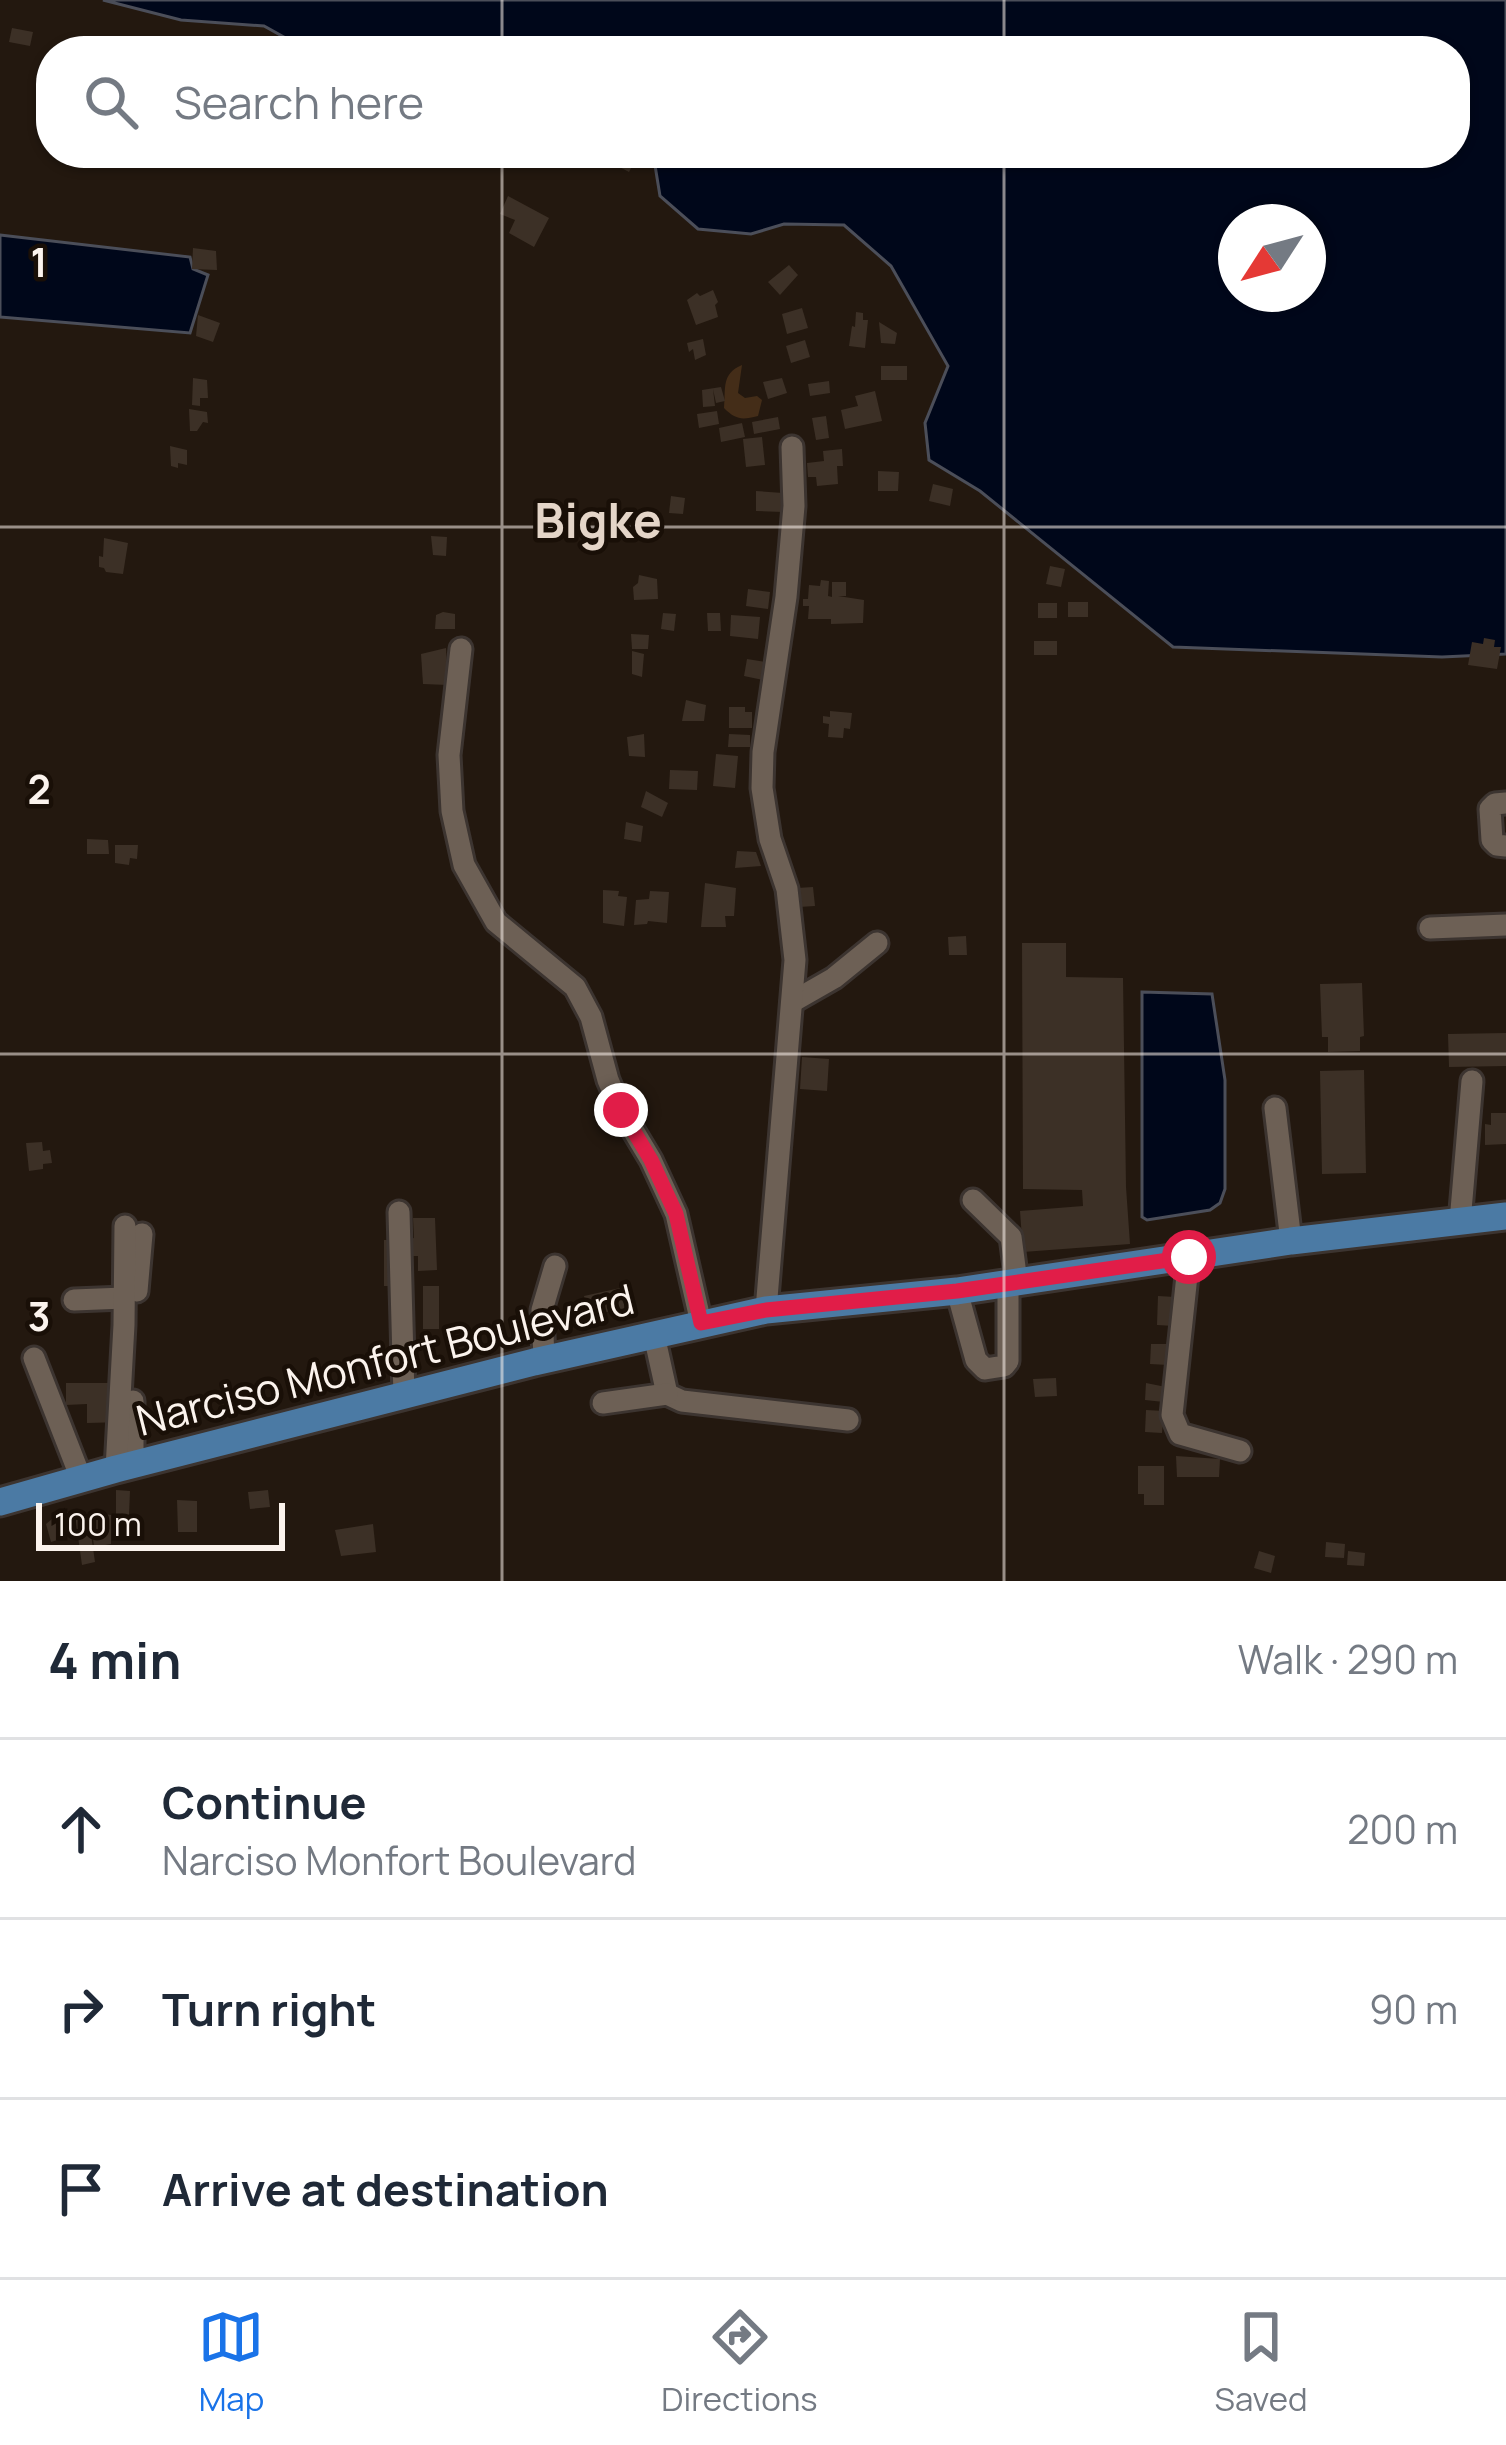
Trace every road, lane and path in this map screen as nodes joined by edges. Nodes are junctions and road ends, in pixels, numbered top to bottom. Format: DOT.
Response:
graph roads {
  1 [pos="792,447"];
  2 [pos="461,649"];
  3 [pos="1506,803"];
  4 [pos="1506,846"];
  5 [pos="1506,925"];
  6 [pos="1430,928"];
  7 [pos="877,943"];
  8 [pos="792,1002"];
  9 [pos="1472,1081"];
  10 [pos="1275,1108"];
  11 [pos="973,1200"];
  12 [pos="399,1212"];
  13 [pos="1506,1216"];
  14 [pos="1460,1222"];
  15 [pos="1291,1241"];
  16 [pos="1189,1257"];
  17 [pos="555,1266"];
  18 [pos="1012,1282"];
  19 [pos="957,1291"];
  20 [pos="124,1298"];
  21 [pos="74,1300"];
  22 [pos="766,1310"];
  23 [pos="701,1323"];
  24 [pos="654,1335"];
  25 [pos="34,1358"];
  26 [pos="544,1359"];
  27 [pos="668,1394"];
  28 [pos="404,1396"];
  29 [pos="603,1403"];
  30 [pos="848,1420"];
  31 [pos="1240,1451"];
  32 [pos="124,1467"];
  33 [pos="82,1480"];
  34 [pos="0,1502"];
  1 -- 8 [label="street"];
  2 -- 23 [label="street"];
  3 -- 4 [label="street"];
  5 -- 6 [label="street"];
  7 -- 8 [label="street"];
  8 -- 22 [label="street"];
  9 -- 14 [label="street"];
  10 -- 15 [label="street"];
  11 -- 18 [label="street"];
  12 -- 28 [label="street"];
  13 -- 14 [label="main road, Narciso Monfort Boulevard"];
  14 -- 15 [label="main road, Narciso Monfort Boulevard"];
  15 -- 16 [label="main road, Narciso Monfort Boulevard"];
  16 -- 18 [label="main road, Narciso Monfort Boulevard"];
  16 -- 31 [label="street"];
  17 -- 26 [label="street"];
  18 -- 19 [label="main road, Narciso Monfort Boulevard"];
  18 -- 19 [label="street"];
  19 -- 22 [label="main road, Narciso Monfort Boulevard"];
  20 -- 21 [label="street"];
  20 -- 32 [label="street"];
  20 -- 32 [label="street"];
  22 -- 23 [label="main road, Narciso Monfort Boulevard"];
  23 -- 24 [label="main road, Narciso Monfort Boulevard"];
  24 -- 26 [label="main road, Narciso Monfort Boulevard"];
  24 -- 27 [label="street"];
  25 -- 33 [label="street"];
  26 -- 28 [label="main road, Narciso Monfort Boulevard"];
  27 -- 29 [label="street"];
  27 -- 30 [label="street"];
  28 -- 32 [label="main road, Narciso Monfort Boulevard"];
  32 -- 33 [label="main road, Narciso Monfort Boulevard"];
  33 -- 34 [label="main road, Narciso Monfort Boulevard"];
}
